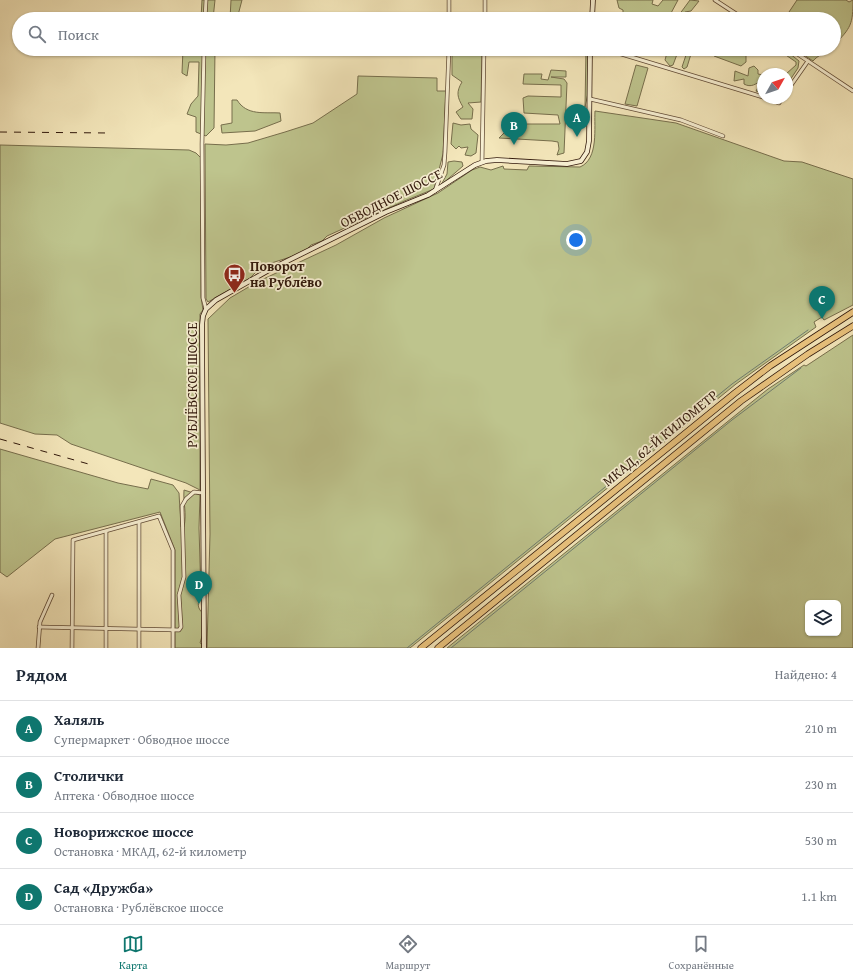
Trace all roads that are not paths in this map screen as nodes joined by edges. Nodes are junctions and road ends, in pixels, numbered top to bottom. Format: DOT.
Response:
graph roads {
  1 [pos="206,0"];
  2 [pos="450,0"];
  3 [pos="485,0"];
  4 [pos="593,0"];
  5 [pos="715,0"];
  6 [pos="205,12"];
  7 [pos="449,12"];
  8 [pos="485,12"];
  9 [pos="592,12"];
  10 [pos="733,12"];
  11 [pos="204,56"];
  12 [pos="449,56"];
  13 [pos="484,56"];
  14 [pos="590,56"];
  15 [pos="628,56"];
  16 [pos="800,56"];
  17 [pos="808,61"];
  18 [pos="793,82"];
  19 [pos="853,91"];
  20 [pos="757,96"];
  21 [pos="590,99"];
  22 [pos="723,136"];
  23 [pos="482,162"];
  24 [pos="435,191"];
  25 [pos="206,309"];
  26 [pos="853,312"];
  27 [pos="853,327"];
  28 [pos="202,493"];
  29 [pos="139,522"];
  30 [pos="106,532"];
  31 [pos="52,595"];
  32 [pos="39,627"];
  33 [pos="72,629"];
  34 [pos="106,629"];
  35 [pos="139,630"];
  36 [pos="173,631"];
  37 [pos="38,648"];
  38 [pos="72,648"];
  39 [pos="106,648"];
  40 [pos="139,648"];
  41 [pos="173,648"];
  42 [pos="203,648"];
  43 [pos="421,648"];
  44 [pos="438,648"];
  1 -- 6 [label="street"];
  2 -- 7 [label="street"];
  3 -- 8 [label="street"];
  4 -- 9 [label="street"];
  5 -- 10 [label="street"];
  11 -- 25 [label="street, РУБЛЁВСКОЕ ШОССЕ"];
  12 -- 24 [label="street"];
  13 -- 23 [label="street"];
  14 -- 21 [label="street, ОБВОДНОЕ ШОССЕ"];
  15 -- 20 [label="street"];
  16 -- 17 [label="street"];
  17 -- 18 [label="street"];
  17 -- 19 [label="street"];
  21 -- 22 [label="street"];
  21 -- 23 [label="street, ОБВОДНОЕ ШОССЕ"];
  23 -- 24 [label="street, ОБВОДНОЕ ШОССЕ"];
  24 -- 25 [label="street, ОБВОДНОЕ ШОССЕ"];
  25 -- 28 [label="street, РУБЛЁВСКОЕ ШОССЕ"];
  26 -- 43 [label="highway, МКАД, 62-Й КИЛОМЕТР"];
  27 -- 44 [label="highway, МКАД, 62-Й КИЛОМЕТР"];
  28 -- 36 [label="street"];
  28 -- 42 [label="street, РУБЛЁВСКОЕ ШОССЕ"];
  29 -- 30 [label="street"];
  29 -- 35 [label="street"];
  29 -- 36 [label="street"];
  30 -- 33 [label="street"];
  30 -- 34 [label="street"];
  31 -- 32 [label="street"];
  32 -- 33 [label="street"];
  32 -- 37 [label="street"];
  33 -- 34 [label="street"];
  33 -- 38 [label="street"];
  34 -- 35 [label="street"];
  34 -- 39 [label="street"];
  35 -- 36 [label="street"];
  35 -- 40 [label="street"];
  36 -- 41 [label="street"];
}
